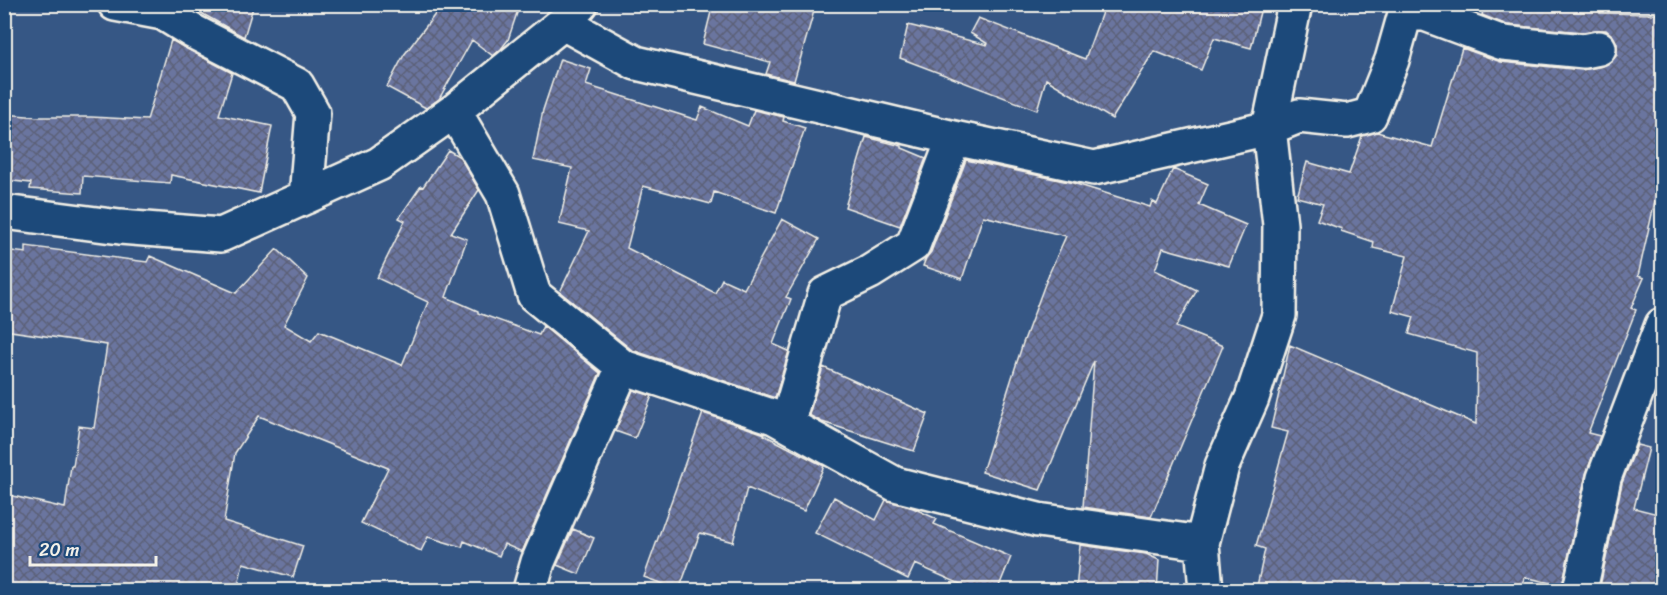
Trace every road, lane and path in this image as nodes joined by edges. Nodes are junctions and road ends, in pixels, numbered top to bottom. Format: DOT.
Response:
graph roads {
  1 [pos="115,4"];
  2 [pos="1295,4"];
  3 [pos="572,14"];
  4 [pos="1599,48"];
  5 [pos="454,111"];
  6 [pos="1269,128"];
  7 [pos="954,138"];
  8 [pos="306,197"];
  9 [pos="4,212"];
  10 [pos="1662,325"];
  11 [pos="623,367"];
  12 [pos="774,417"];
  13 [pos="1202,543"];
  14 [pos="530,591"];
  15 [pos="1206,591"];
  16 [pos="1580,591"];
  1 -- 8 [label="street"];
  2 -- 6 [label="street"];
  3 -- 5 [label="street"];
  3 -- 7 [label="street"];
  4 -- 6 [label="street"];
  5 -- 8 [label="street"];
  5 -- 11 [label="street"];
  6 -- 7 [label="street"];
  6 -- 13 [label="street"];
  7 -- 12 [label="street"];
  8 -- 9 [label="street"];
  10 -- 16 [label="street"];
  11 -- 12 [label="street"];
  11 -- 14 [label="street"];
  12 -- 13 [label="street"];
  13 -- 15 [label="street"];
}
